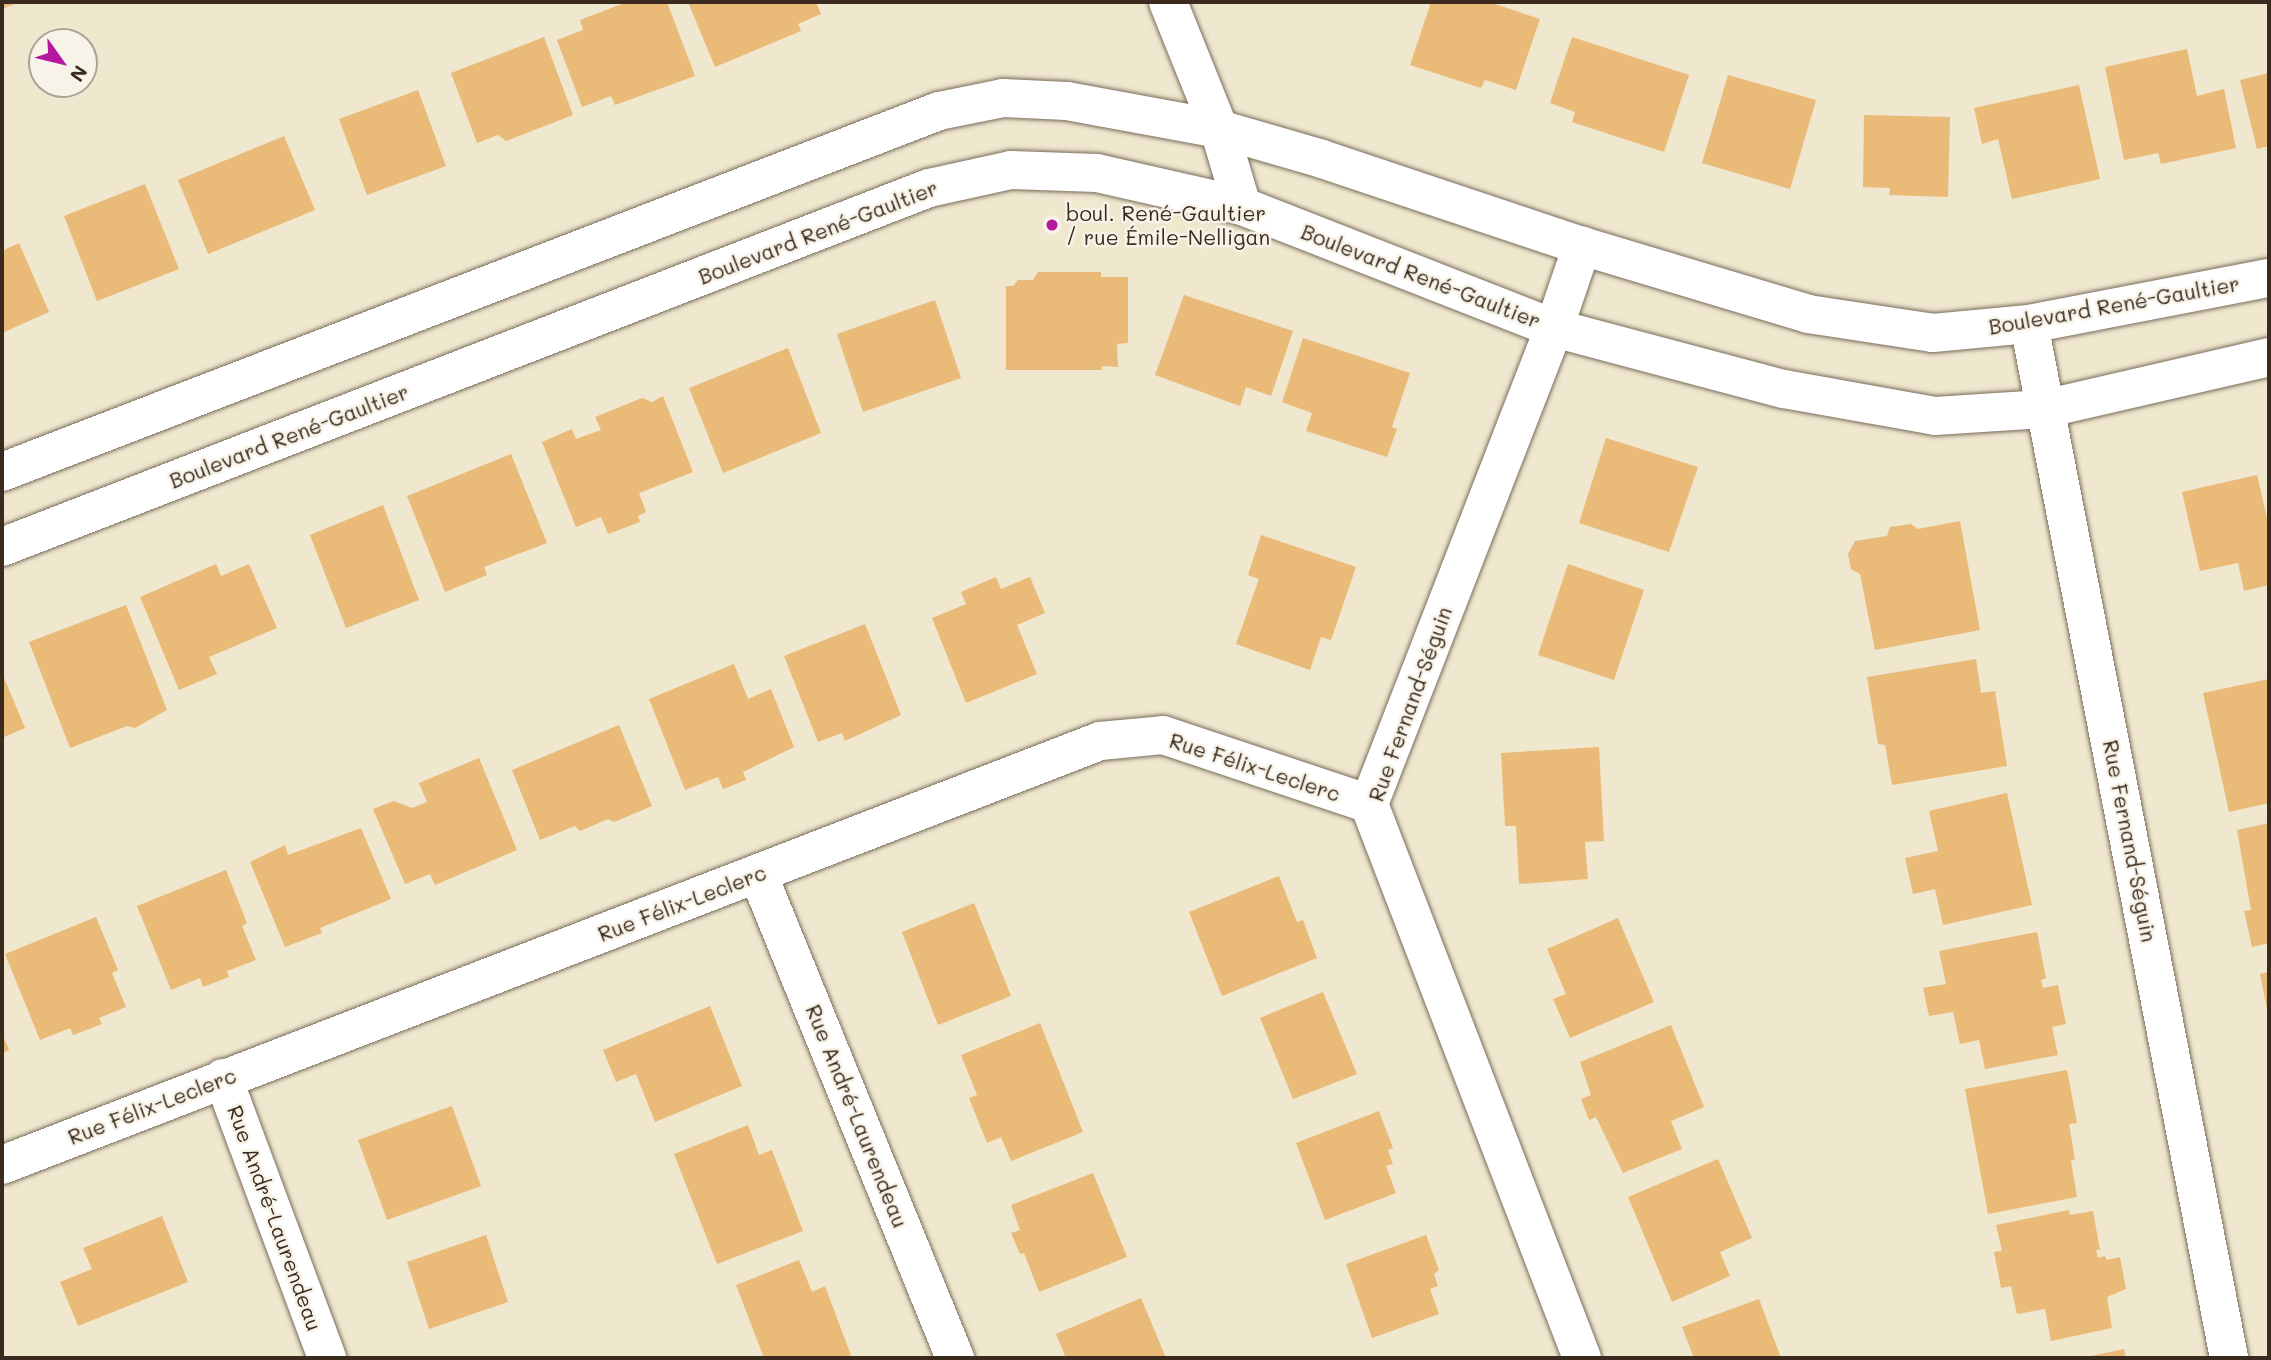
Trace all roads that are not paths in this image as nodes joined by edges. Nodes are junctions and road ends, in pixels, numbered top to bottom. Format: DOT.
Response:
graph roads {
  1 [pos="1168,2"];
  2 [pos="1219,129"];
  3 [pos="1242,206"];
  4 [pos="1582,246"];
  5 [pos="2269,278"];
  6 [pos="2029,324"];
  7 [pos="1555,328"];
  8 [pos="2269,357"];
  9 [pos="2044,409"];
  10 [pos="2,472"];
  11 [pos="2,547"];
  12 [pos="1369,804"];
  13 [pos="758,874"];
  14 [pos="223,1078"];
  15 [pos="2,1165"];
  16 [pos="327,1358"];
  17 [pos="955,1358"];
  18 [pos="1581,1358"];
  19 [pos="2229,1358"];
  1 -- 2 [label="street"];
  2 -- 3 [label="street"];
  2 -- 4 [label="street, Boulevard René-Gaultier"];
  2 -- 10 [label="street, Boulevard René-Gaultier"];
  3 -- 7 [label="street, Boulevard René-Gaultier"];
  3 -- 11 [label="street, Boulevard René-Gaultier"];
  4 -- 6 [label="street, Boulevard René-Gaultier"];
  4 -- 7 [label="street, Rue Fernand-Séguin"];
  5 -- 6 [label="street, Boulevard René-Gaultier"];
  6 -- 9 [label="street, Rue Fernand-Séguin"];
  7 -- 9 [label="street, Boulevard René-Gaultier"];
  7 -- 12 [label="street, Rue Fernand-Séguin"];
  8 -- 9 [label="street, Boulevard René-Gaultier"];
  9 -- 19 [label="street, Rue Fernand-Séguin"];
  12 -- 13 [label="street, Rue Félix-Leclerc"];
  12 -- 18 [label="street, Rue Fernand-Séguin"];
  13 -- 14 [label="street, Rue Félix-Leclerc"];
  13 -- 17 [label="street, Rue André-Laurendeau"];
  14 -- 15 [label="street, Rue Félix-Leclerc"];
  14 -- 16 [label="street, Rue André-Laurendeau"];
}
